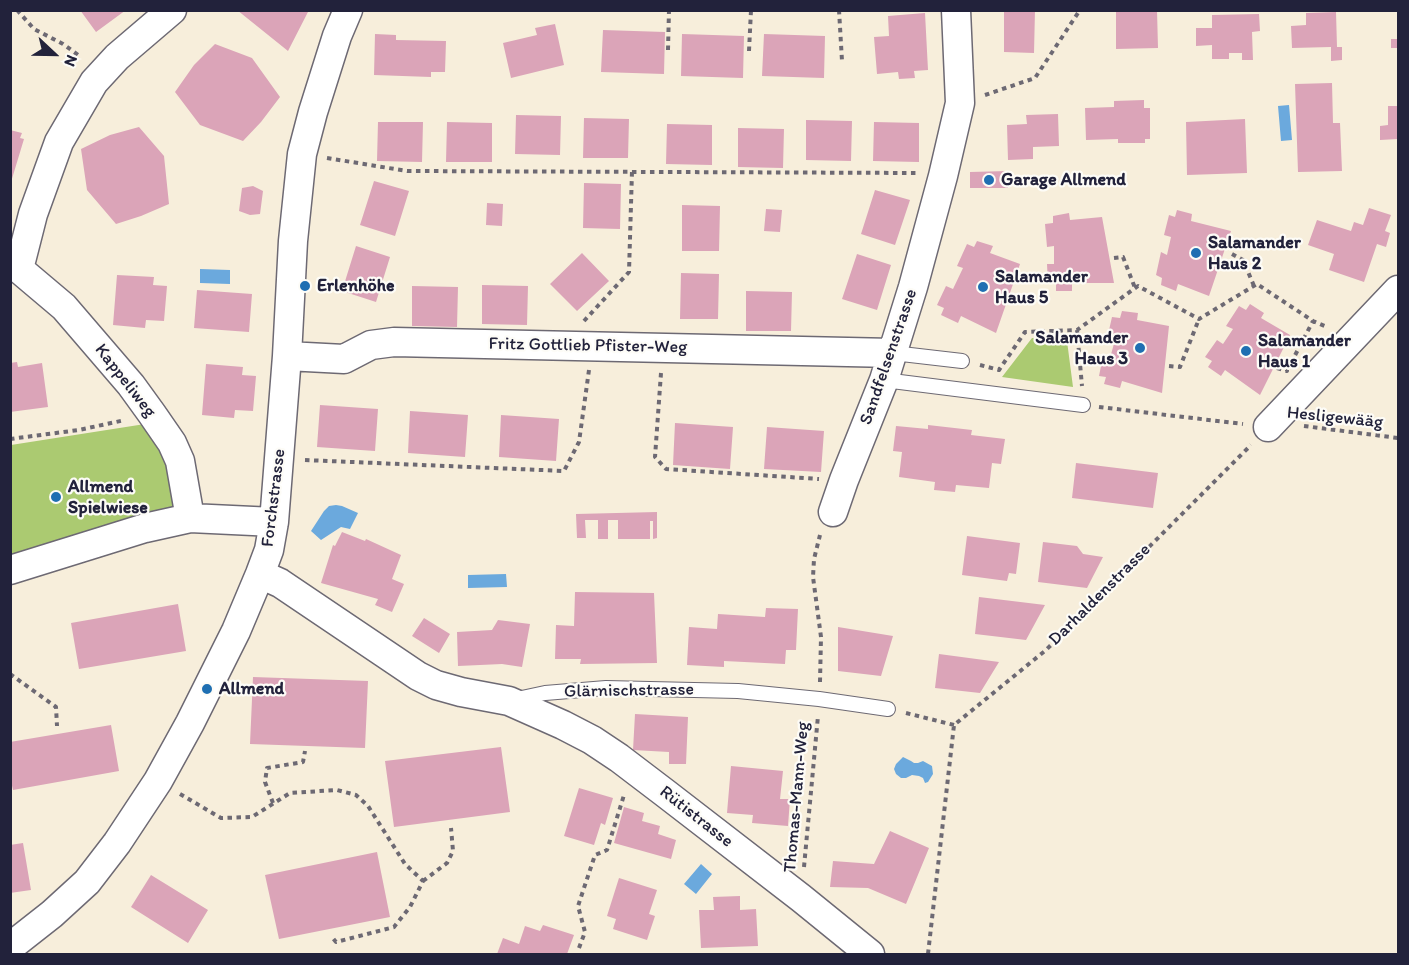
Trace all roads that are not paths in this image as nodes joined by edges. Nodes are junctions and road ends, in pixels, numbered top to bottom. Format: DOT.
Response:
graph roads {
  1 [pos="172,10"];
  2 [pos="348,10"];
  3 [pos="956,10"];
  4 [pos="15,270"];
  5 [pos="1398,290"];
  6 [pos="893,353"];
  7 [pos="287,356"];
  8 [pos="962,361"];
  9 [pos="884,380"];
  10 [pos="1083,405"];
  11 [pos="1268,427"];
  12 [pos="833,512"];
  13 [pos="190,518"];
  14 [pos="274,522"];
  15 [pos="10,570"];
  16 [pos="260,574"];
  17 [pos="509,701"];
  18 [pos="888,709"];
  19 [pos="10,947"];
  20 [pos="870,954"];
  1 -- 4 [label="street"];
  2 -- 7 [label="street, Forchstrasse"];
  3 -- 6 [label="street, Sandfelsenstrasse"];
  4 -- 13 [label="street, Kappeliweg"];
  5 -- 11 [label="street"];
  6 -- 7 [label="street, Fritz Gottlieb Pfister-Weg"];
  6 -- 8 [label="lane"];
  6 -- 9 [label="street, Sandfelsenstrasse"];
  7 -- 14 [label="street, Forchstrasse"];
  9 -- 10 [label="lane"];
  9 -- 12 [label="street, Sandfelsenstrasse"];
  13 -- 14 [label="street"];
  13 -- 15 [label="street"];
  14 -- 16 [label="street, Forchstrasse"];
  16 -- 17 [label="street, Glärnischstrasse"];
  16 -- 19 [label="street, Forchstrasse"];
  17 -- 18 [label="lane, Glärnischstrasse"];
  17 -- 20 [label="street, Rütistrasse"];
}
